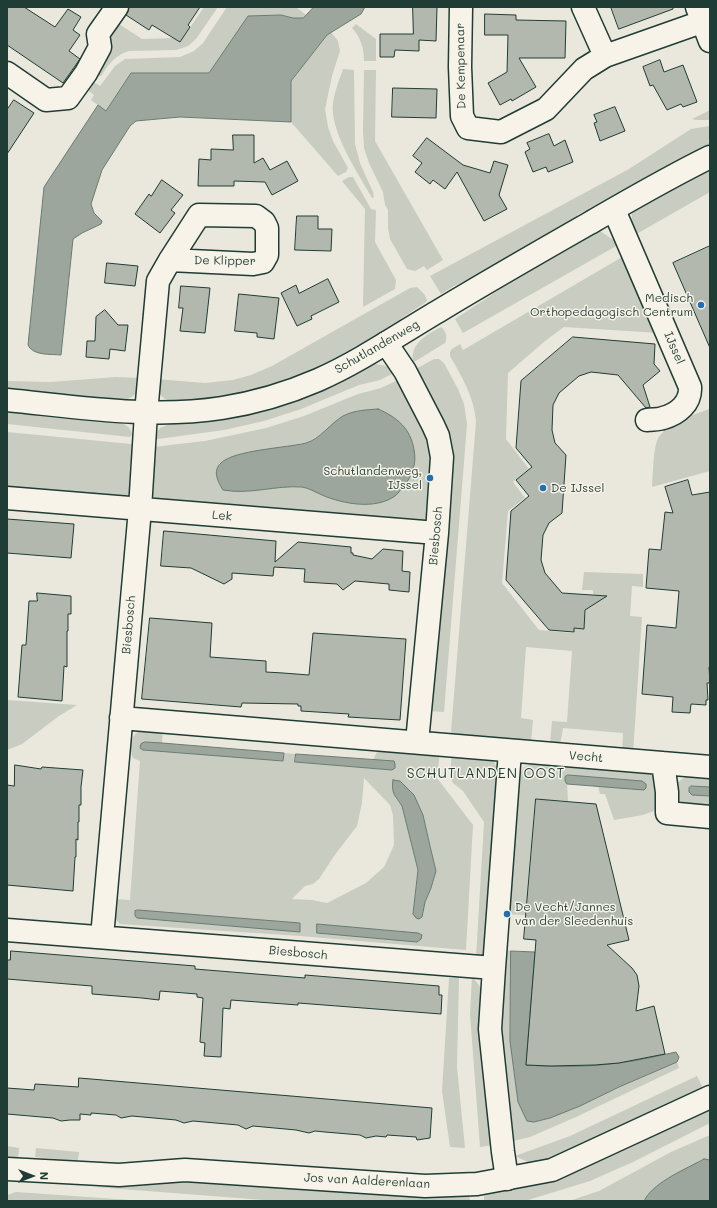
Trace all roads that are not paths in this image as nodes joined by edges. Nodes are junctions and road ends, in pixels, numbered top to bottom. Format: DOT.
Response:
graph roads {
  1 [pos="117,7"];
  2 [pos="461,7"];
  3 [pos="583,7"];
  4 [pos="705,22"];
  5 [pos="605,56"];
  6 [pos="7,73"];
  7 [pos="710,157"];
  8 [pos="614,210"];
  9 [pos="170,260"];
  10 [pos="386,343"];
  11 [pos="7,400"];
  12 [pos="146,413"];
  13 [pos="647,420"];
  14 [pos="7,498"];
  15 [pos="140,509"];
  16 [pos="437,533"];
  17 [pos="121,718"];
  18 [pos="417,742"];
  19 [pos="510,750"];
  20 [pos="662,763"];
  21 [pos="710,767"];
  22 [pos="710,817"];
  23 [pos="7,930"];
  24 [pos="102,937"];
  25 [pos="494,968"];
  26 [pos="710,1097"];
  27 [pos="7,1169"];
  28 [pos="507,1179"];
  1 -- 6 [label="street"];
  2 -- 5 [label="street, De Kempenaar"];
  3 -- 5 [label="street"];
  4 -- 5 [label="street, De Kempenaar"];
  7 -- 8 [label="street, Schutlandenweg"];
  8 -- 10 [label="street, Schutlandenweg"];
  8 -- 13 [label="street, IJssel"];
  9 -- 12 [label="street"];
  10 -- 12 [label="street, Schutlandenweg"];
  10 -- 16 [label="street, Biesbosch"];
  11 -- 12 [label="street, Schutlandenweg"];
  12 -- 15 [label="street, Biesbosch"];
  14 -- 15 [label="street, Lek"];
  15 -- 16 [label="street, Lek"];
  15 -- 17 [label="street, Biesbosch"];
  16 -- 18 [label="street, Biesbosch"];
  17 -- 18 [label="street"];
  17 -- 24 [label="street, Biesbosch"];
  18 -- 19 [label="street"];
  19 -- 20 [label="street, Vecht"];
  19 -- 25 [label="street"];
  20 -- 21 [label="street, Vecht"];
  20 -- 22 [label="street"];
  23 -- 24 [label="street, Biesbosch"];
  24 -- 25 [label="street, Biesbosch"];
  25 -- 28 [label="street"];
  26 -- 28 [label="street, Jos van Aalderenlaan"];
  27 -- 28 [label="street, Jos van Aalderenlaan"];
}
